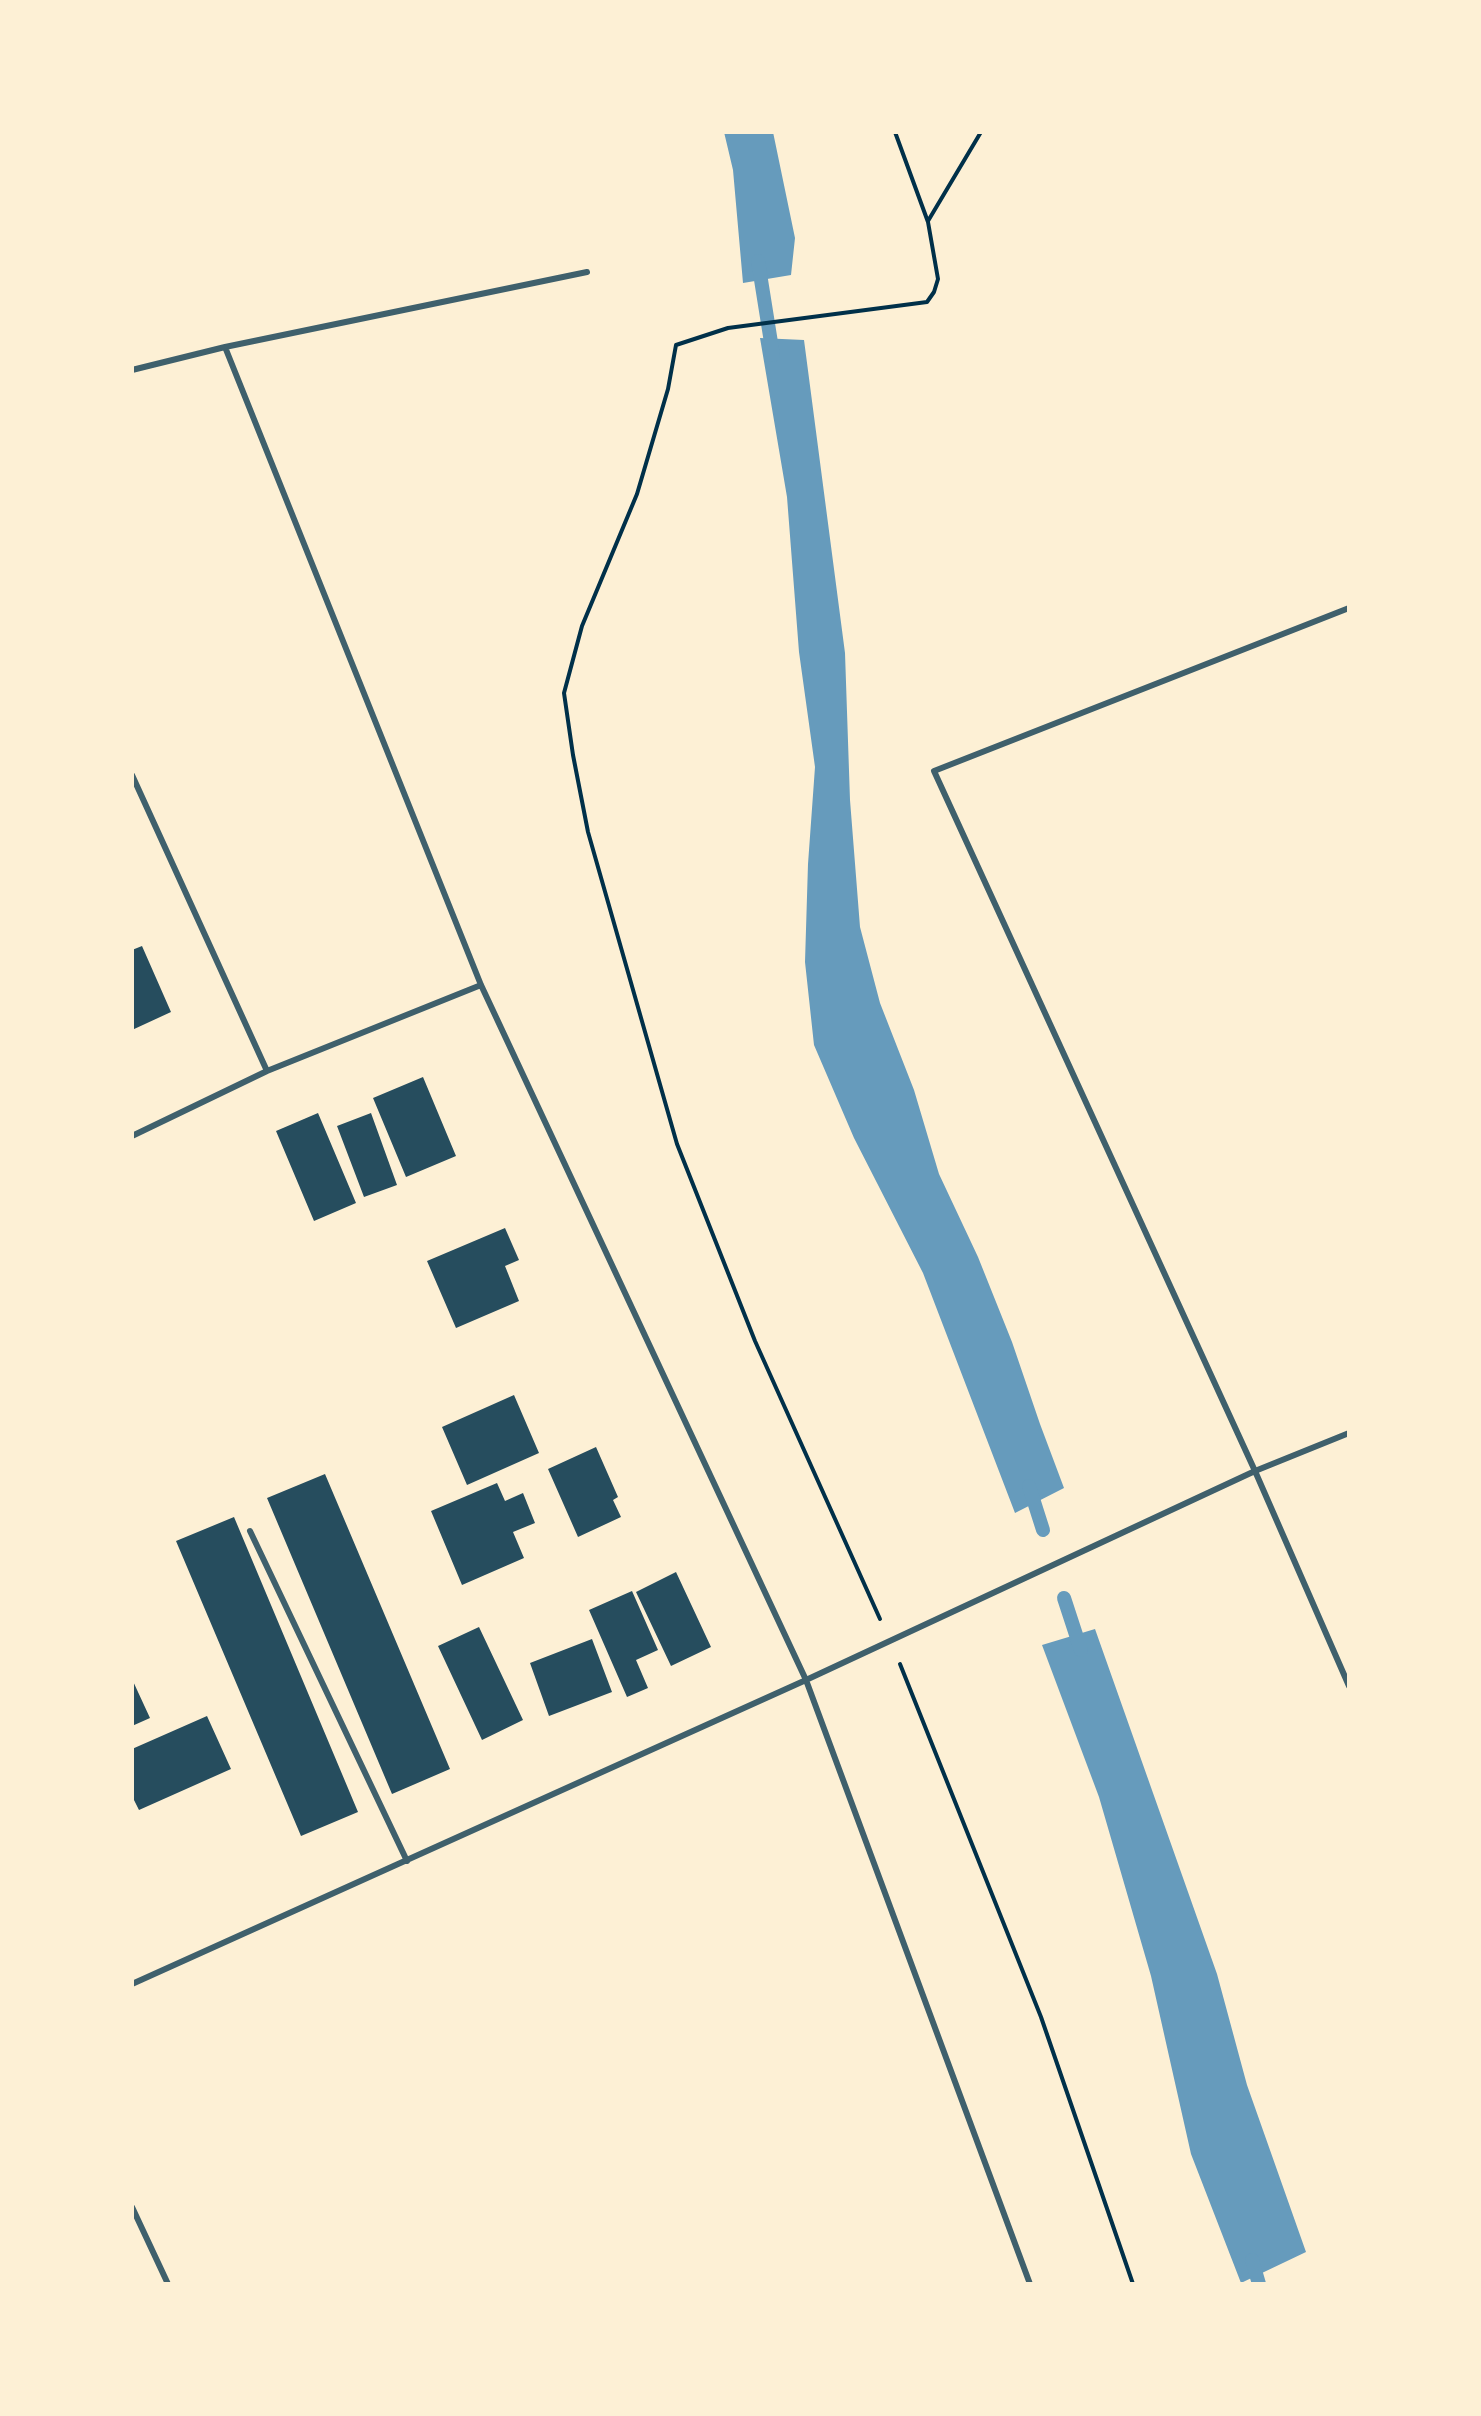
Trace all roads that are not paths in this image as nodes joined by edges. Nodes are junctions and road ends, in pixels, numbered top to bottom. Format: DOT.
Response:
graph roads {
  1 [pos="588,272"];
  2 [pos="225,347"];
  3 [pos="132,369"];
  4 [pos="1349,608"];
  5 [pos="132,775"];
  6 [pos="481,985"];
  7 [pos="267,1071"];
  8 [pos="132,1136"];
  9 [pos="1349,1433"];
  10 [pos="1255,1471"];
  11 [pos="250,1531"];
  12 [pos="806,1680"];
  13 [pos="1349,1686"];
  14 [pos="408,1861"];
  15 [pos="132,1984"];
  16 [pos="132,2207"];
  17 [pos="168,2284"];
  18 [pos="1030,2284"];
  1 -- 2 [label="street"];
  2 -- 3 [label="street"];
  2 -- 6 [label="street"];
  4 -- 10 [label="street"];
  5 -- 7 [label="street"];
  6 -- 7 [label="street"];
  6 -- 12 [label="street"];
  7 -- 8 [label="street"];
  9 -- 10 [label="street"];
  10 -- 12 [label="street"];
  10 -- 13 [label="street"];
  11 -- 14 [label="street"];
  12 -- 14 [label="street"];
  12 -- 18 [label="street"];
  14 -- 15 [label="street"];
  16 -- 17 [label="street"];
}
